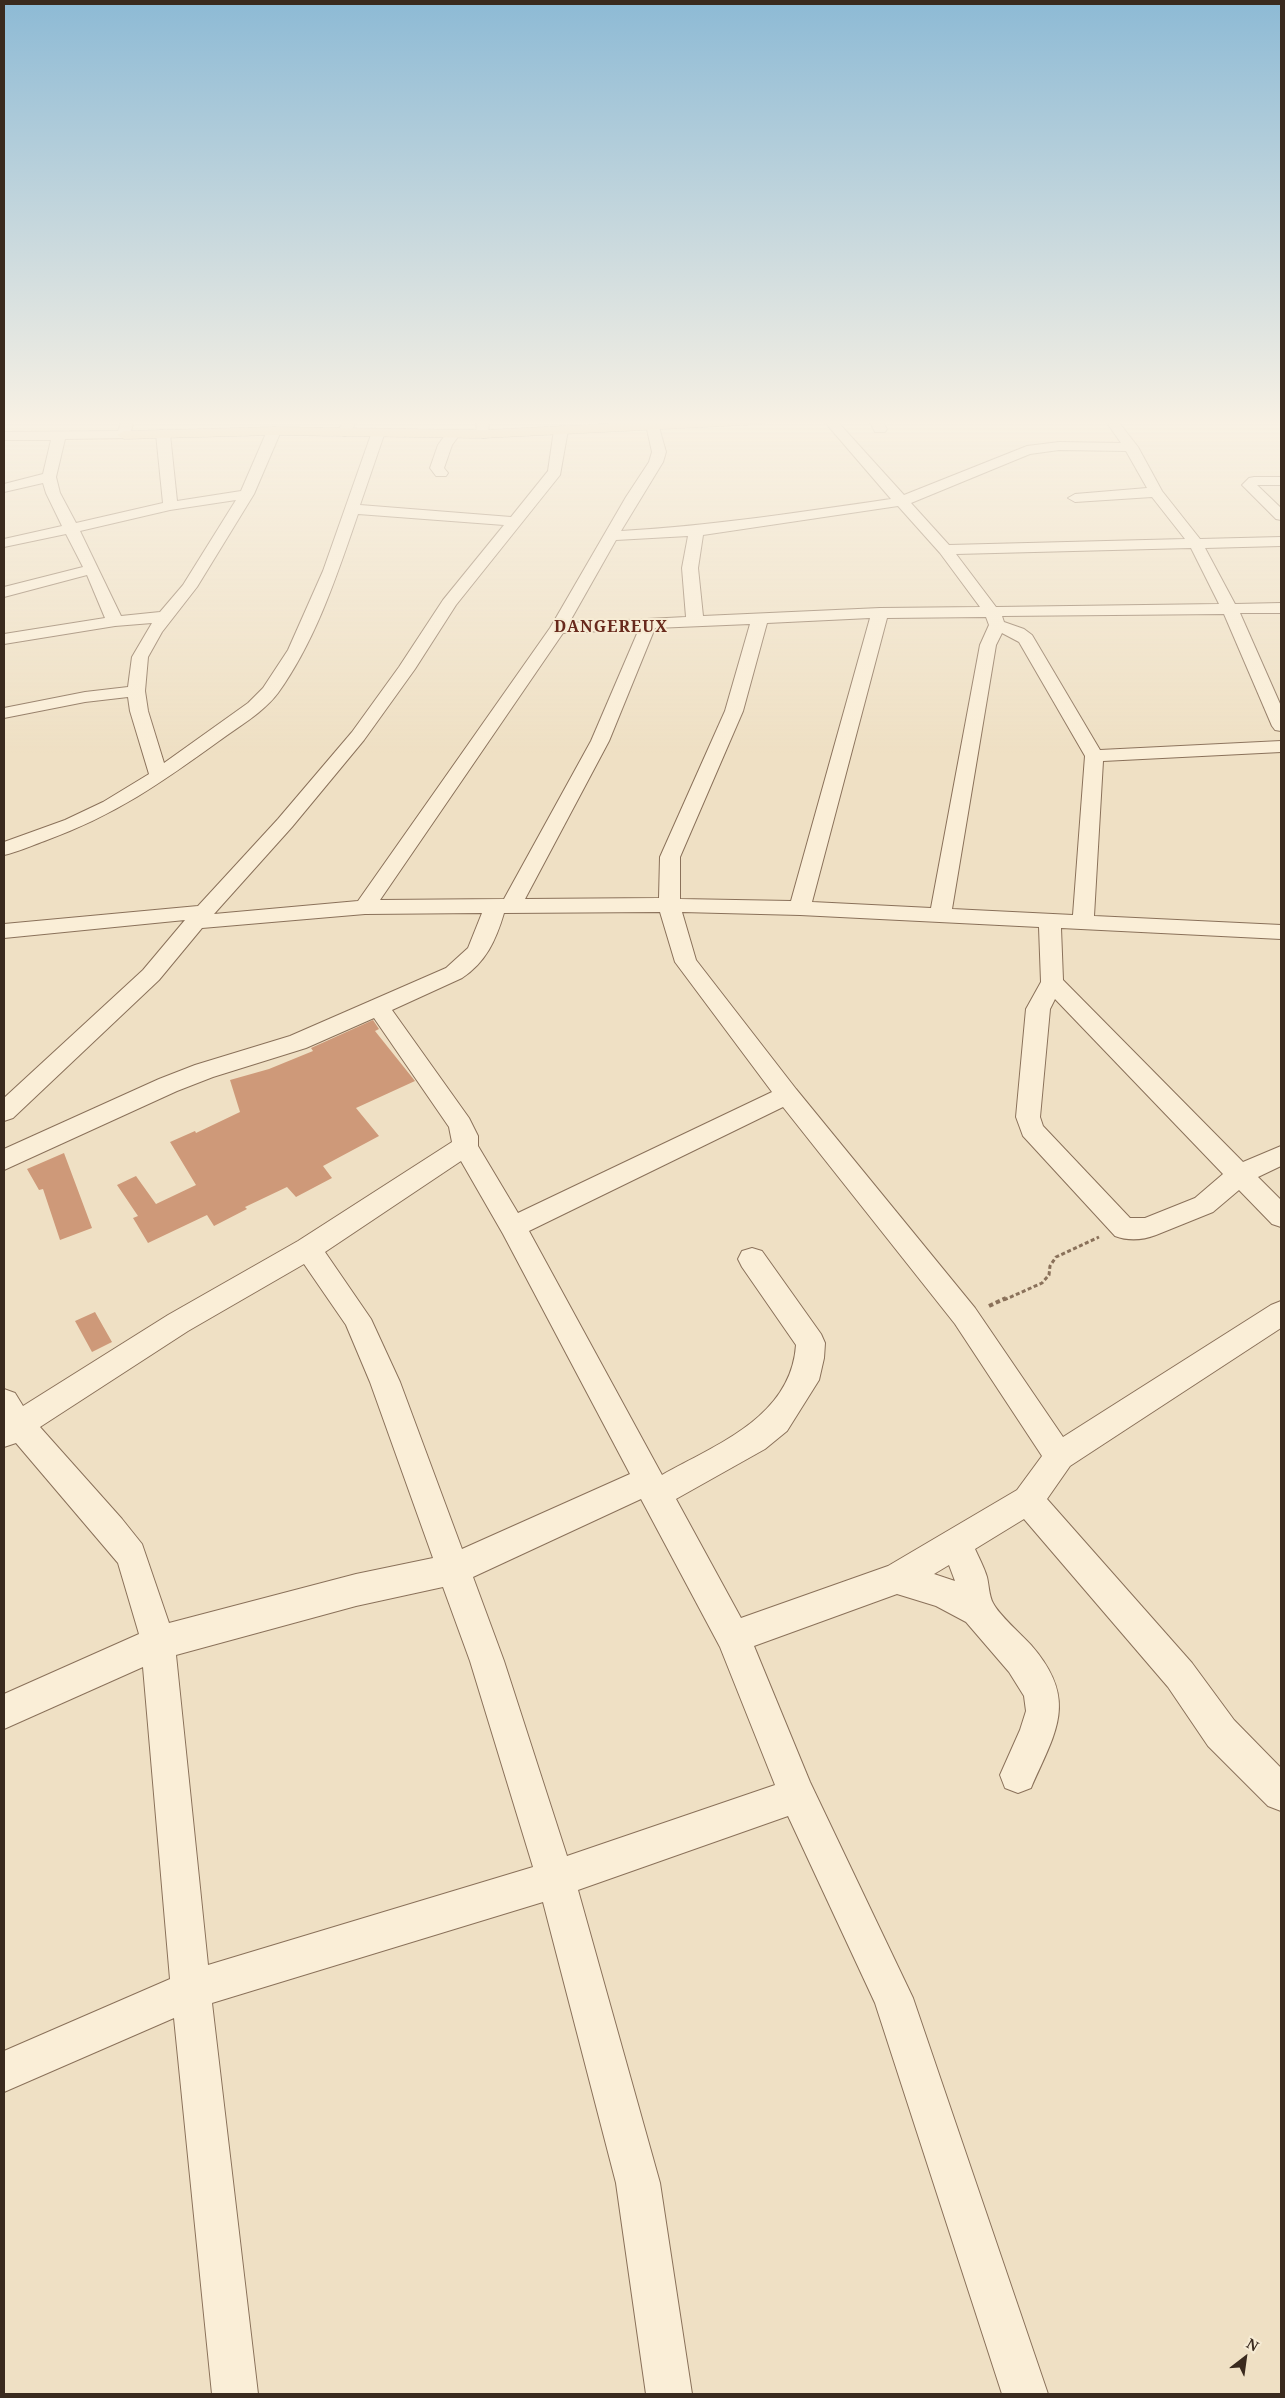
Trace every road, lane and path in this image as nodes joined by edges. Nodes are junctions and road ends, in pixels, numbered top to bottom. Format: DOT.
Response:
graph roads {
  1 [pos="696,531"];
  2 [pos="53,532"];
  3 [pos="72,532"];
  4 [pos="223,532"];
  5 [pos="345,532"];
  6 [pos="508,532"];
  7 [pos="614,532"];
  8 [pos="681,532"];
  9 [pos="929,532"];
  10 [pos="1187,532"];
  11 [pos="612,536"];
  12 [pos="1281,541"];
  13 [pos="1195,542"];
  14 [pos="4,543"];
  15 [pos="945,550"];
  16 [pos="92,569"];
  17 [pos="4,592"];
  18 [pos="1281,608"];
  19 [pos="1230,609"];
  20 [pos="880,613"];
  21 [pos="164,617"];
  22 [pos="760,618"];
  23 [pos="994,619"];
  24 [pos="114,621"];
  25 [pos="694,621"];
  26 [pos="649,624"];
  27 [pos="558,628"];
  28 [pos="4,639"];
  29 [pos="136,691"];
  30 [pos="4,713"];
  31 [pos="1281,726"];
  32 [pos="1281,746"];
  33 [pos="1094,756"];
  34 [pos="159,776"];
  35 [pos="4,849"];
  36 [pos="669,905"];
  37 [pos="503,906"];
  38 [pos="365,907"];
  39 [pos="800,908"];
  40 [pos="940,916"];
  41 [pos="200,917"];
  42 [pos="1050,919"];
  43 [pos="1083,921"];
  44 [pos="4,931"];
  45 [pos="1281,932"];
  46 [pos="1052,982"];
  47 [pos="378,1007"];
  48 [pos="787,1095"];
  49 [pos="4,1112"];
  50 [pos="465,1146"];
  51 [pos="1281,1155"];
  52 [pos="4,1160"];
  53 [pos="1239,1175"];
  54 [pos="1281,1217"];
  55 [pos="513,1227"];
  56 [pos="1124,1229"];
  57 [pos="308,1249"];
  58 [pos="752,1259"];
  59 [pos="1281,1313"];
  60 [pos="965,1316"];
  61 [pos="9,1421"];
  62 [pos="1059,1456"];
  63 [pos="652,1488"];
  64 [pos="1028,1500"];
  65 [pos="956,1542"];
  66 [pos="454,1569"];
  67 [pos="897,1578"];
  68 [pos="978,1611"];
  69 [pos="733,1637"];
  70 [pos="158,1643"];
  71 [pos="4,1712"];
  72 [pos="1018,1775"];
  73 [pos="1281,1793"];
  74 [pos="797,1795"];
  75 [pos="556,1879"];
  76 [pos="191,1990"];
  77 [pos="4,2072"];
  78 [pos="235,2394"];
  79 [pos="669,2394"];
  80 [pos="1025,2394"];
  1 -- 25 [label="street"];
  2 -- 14 [label="street"];
  3 -- 16 [label="street"];
  4 -- 21 [label="street"];
  5 -- 34 [label="street"];
  6 -- 41 [label="street"];
  7 -- 11 [label="street"];
  8 -- 11 [label="street"];
  9 -- 15 [label="street"];
  10 -- 13 [label="street"];
  11 -- 27 [label="street"];
  12 -- 13 [label="street"];
  13 -- 15 [label="street"];
  13 -- 19 [label="street"];
  15 -- 23 [label="street"];
  16 -- 17 [label="street"];
  16 -- 24 [label="street"];
  18 -- 19 [label="street"];
  19 -- 23 [label="street"];
  19 -- 31 [label="street"];
  20 -- 22 [label="street"];
  20 -- 23 [label="street"];
  20 -- 39 [label="street"];
  21 -- 24 [label="street"];
  21 -- 29 [label="street"];
  22 -- 25 [label="street"];
  22 -- 36 [label="street"];
  23 -- 33 [label="street"];
  23 -- 40 [label="street"];
  24 -- 28 [label="street"];
  25 -- 26 [label="street"];
  26 -- 27 [label="street"];
  26 -- 37 [label="street"];
  27 -- 38 [label="street"];
  29 -- 30 [label="street"];
  29 -- 34 [label="street"];
  32 -- 33 [label="street"];
  33 -- 43 [label="street"];
  34 -- 35 [label="street"];
  36 -- 37 [label="street"];
  36 -- 39 [label="street"];
  36 -- 48 [label="street"];
  37 -- 38 [label="street"];
  37 -- 47 [label="street"];
  38 -- 41 [label="street"];
  39 -- 40 [label="street"];
  40 -- 42 [label="street"];
  41 -- 44 [label="street"];
  41 -- 49 [label="street"];
  42 -- 43 [label="street"];
  42 -- 46 [label="street"];
  43 -- 45 [label="street"];
  46 -- 53 [label="street"];
  46 -- 56 [label="street"];
  47 -- 50 [label="street"];
  47 -- 52 [label="street"];
  48 -- 55 [label="street"];
  48 -- 60 [label="street"];
  50 -- 55 [label="street"];
  50 -- 57 [label="street"];
  51 -- 53 [label="street"];
  53 -- 54 [label="street"];
  53 -- 56 [label="street"];
  55 -- 63 [label="street"];
  56 -- 60 [label="path"];
  57 -- 61 [label="street"];
  57 -- 66 [label="street"];
  58 -- 63 [label="street"];
  59 -- 62 [label="street"];
  60 -- 62 [label="street"];
  61 -- 70 [label="street"];
  62 -- 64 [label="street"];
  63 -- 66 [label="street"];
  63 -- 69 [label="street"];
  64 -- 65 [label="street"];
  64 -- 73 [label="street"];
  65 -- 67 [label="street"];
  65 -- 68 [label="street"];
  66 -- 70 [label="street"];
  66 -- 75 [label="street"];
  67 -- 68 [label="street"];
  67 -- 69 [label="street"];
  68 -- 72 [label="street"];
  69 -- 74 [label="street"];
  70 -- 71 [label="street"];
  70 -- 76 [label="street"];
  74 -- 75 [label="street"];
  74 -- 80 [label="street"];
  75 -- 76 [label="street"];
  75 -- 79 [label="street"];
  76 -- 77 [label="street"];
  76 -- 78 [label="street"];
}
